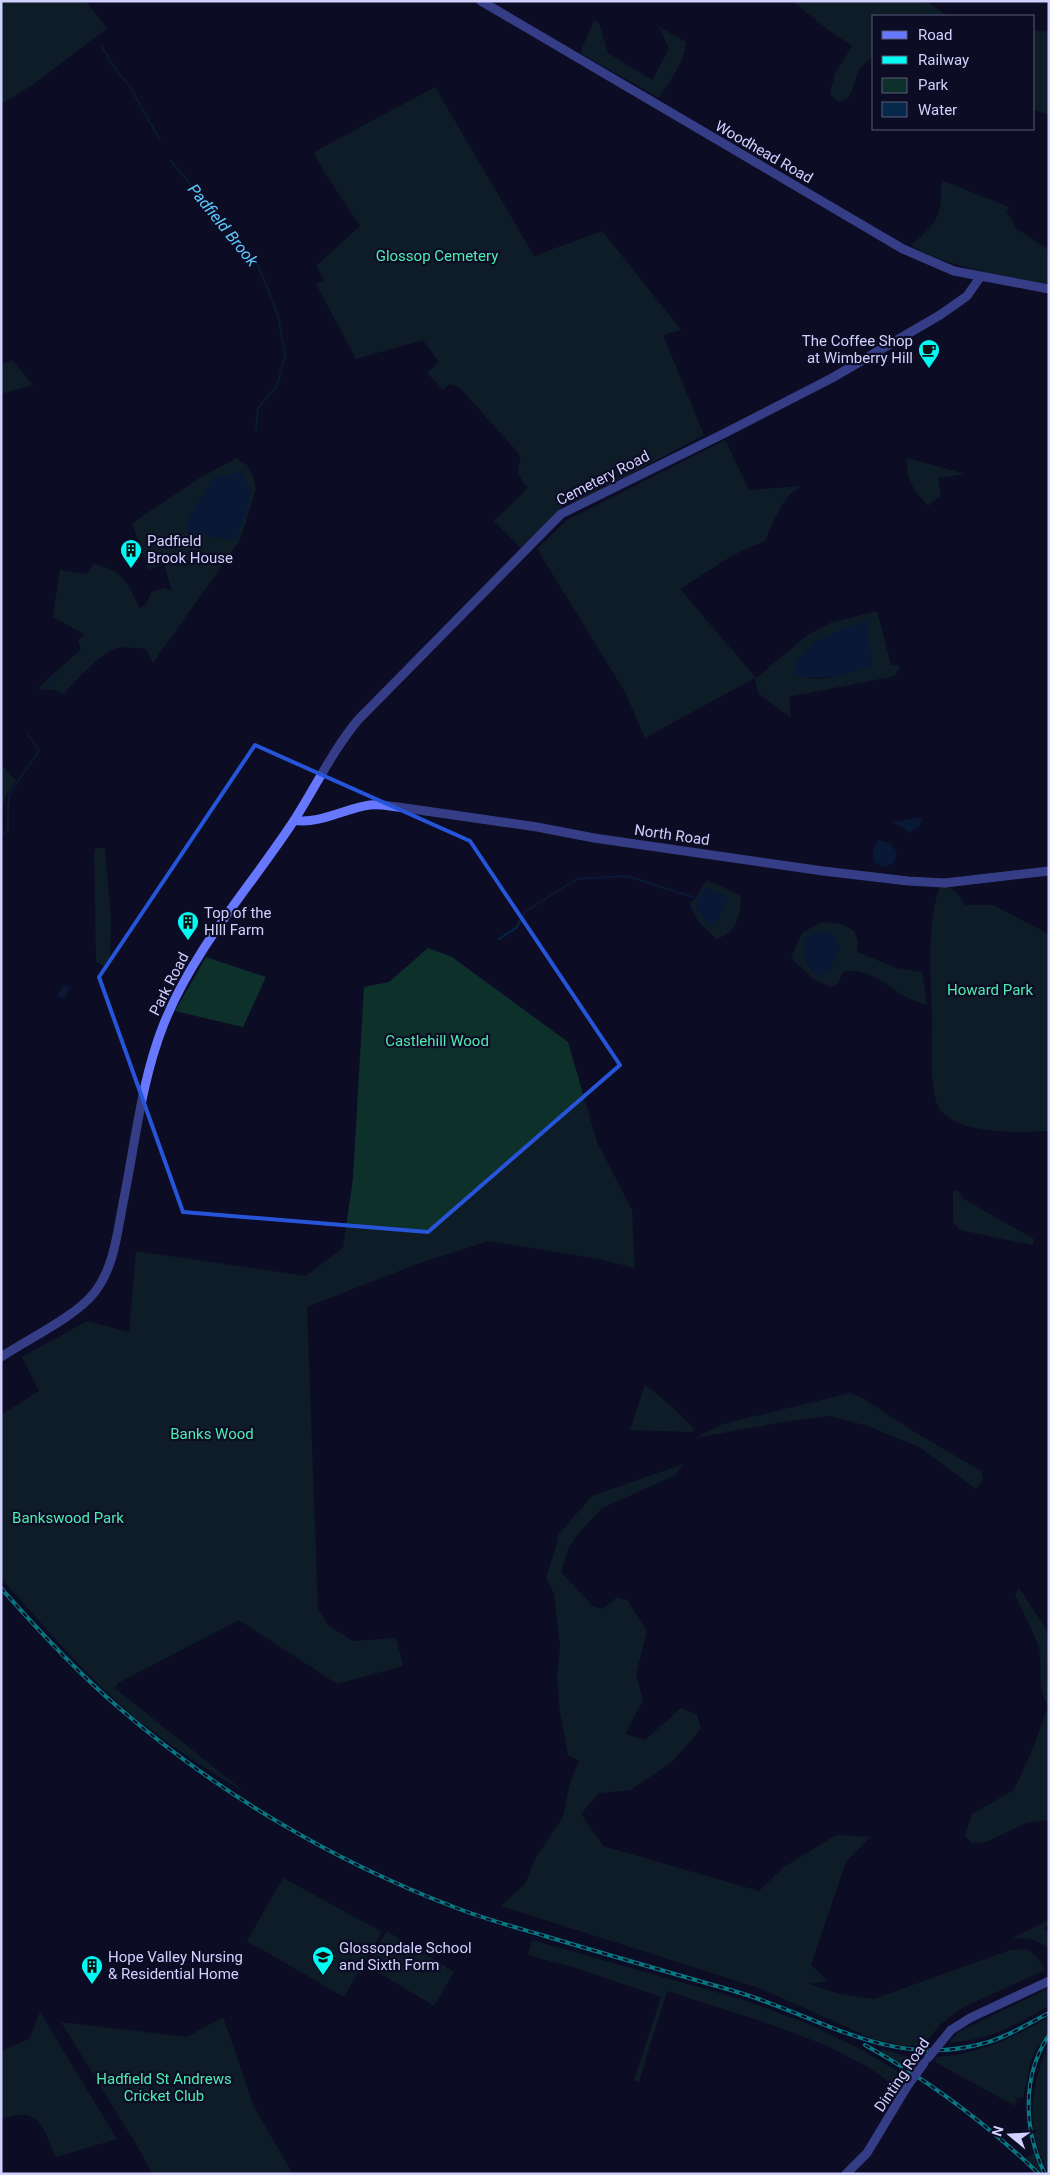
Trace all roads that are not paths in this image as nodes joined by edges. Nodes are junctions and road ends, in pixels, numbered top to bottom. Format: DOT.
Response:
graph roads {
  1 [pos="481,1"];
  2 [pos="981,276"];
  3 [pos="1049,288"];
  4 [pos="294,820"];
  5 [pos="1049,870"];
  6 [pos="1,1357"];
  7 [pos="1049,1981"];
  8 [pos="846,2174"];
  1 -- 2 [label="street, Woodhead Road"];
  2 -- 3 [label="street, Woodhead Road"];
  2 -- 4 [label="street, Cemetery Road"];
  4 -- 5 [label="street, North Road"];
  4 -- 6 [label="street, Park Road"];
  7 -- 8 [label="street, Dinting Road, bridge"];
}
